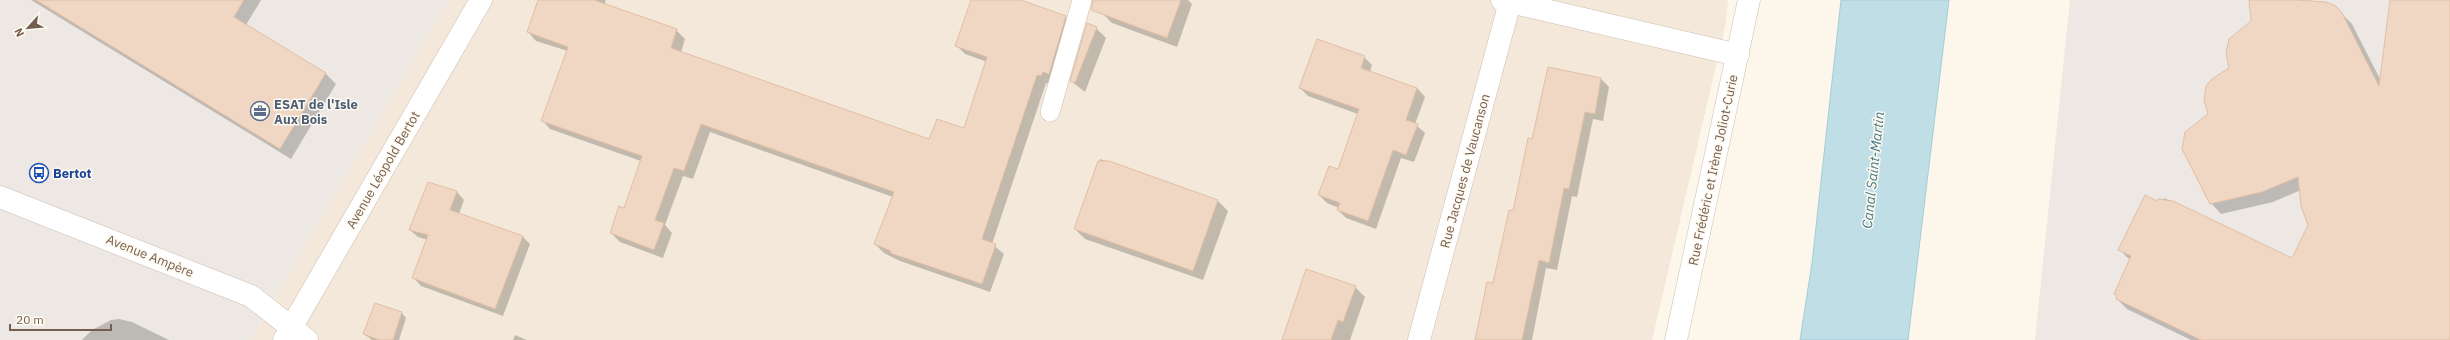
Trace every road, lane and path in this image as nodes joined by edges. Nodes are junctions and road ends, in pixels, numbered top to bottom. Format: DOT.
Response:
graph roads {
  1 [pos="481,0"];
  2 [pos="1082,0"];
  3 [pos="1749,0"];
  4 [pos="1506,1"];
  5 [pos="1738,55"];
  6 [pos="1050,112"];
  7 [pos="0,197"];
  8 [pos="294,336"];
  9 [pos="1419,340"];
  10 [pos="1676,340"];
  1 -- 8 [label="street, Avenue Léopold Bertot"];
  2 -- 6 [label="lane"];
  3 -- 5 [label="street, Rue Frédéric et Irène Joliot-Curie"];
  4 -- 5 [label="street, Rue Jacques de Vaucanson"];
  4 -- 9 [label="street, Rue Jacques de Vaucanson"];
  5 -- 10 [label="street, Rue Frédéric et Irène Joliot-Curie"];
  7 -- 8 [label="street, Avenue Ampère"];
}
